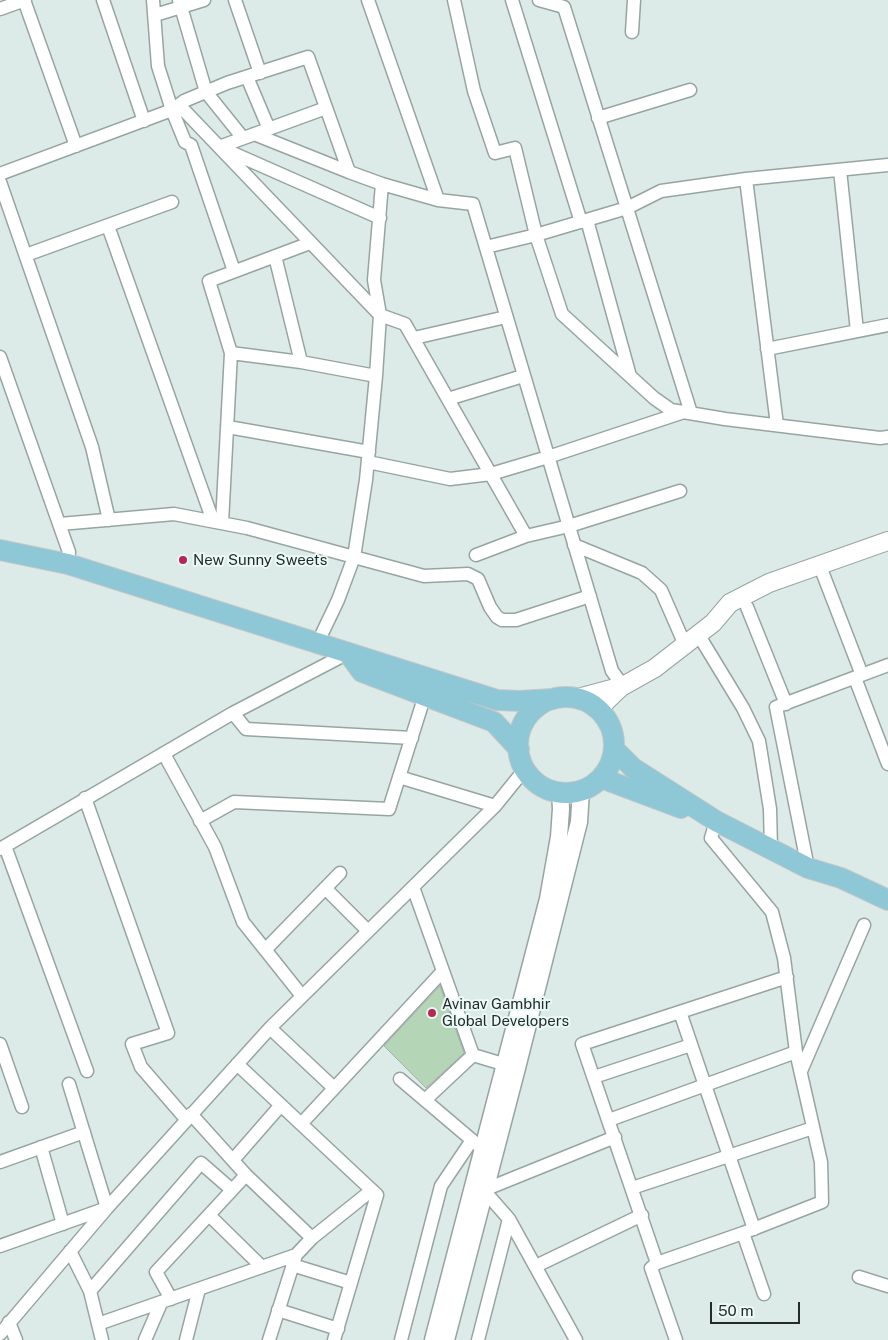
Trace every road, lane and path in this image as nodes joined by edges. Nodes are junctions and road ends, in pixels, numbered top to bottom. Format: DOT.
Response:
graph roads {
  1 [pos="24,0"];
  2 [pos="103,0"];
  3 [pos="153,0"];
  4 [pos="204,0"];
  5 [pos="235,0"];
  6 [pos="368,0"];
  7 [pos="454,0"];
  8 [pos="512,0"];
  9 [pos="539,0"];
  10 [pos="634,0"];
  11 [pos="180,4"];
  12 [pos="0,9"];
  13 [pos="155,15"];
  14 [pos="632,32"];
  15 [pos="260,73"];
  16 [pos="247,77"];
  17 [pos="690,90"];
  18 [pos="206,92"];
  19 [pos="176,108"];
  20 [pos="326,108"];
  21 [pos="598,118"];
  22 [pos="144,121"];
  23 [pos="269,129"];
  24 [pos="249,136"];
  25 [pos="76,146"];
  26 [pos="219,147"];
  27 [pos="888,165"];
  28 [pos="840,170"];
  29 [pos="348,172"];
  30 [pos="0,174"];
  31 [pos="746,179"];
  32 [pos="0,182"];
  33 [pos="382,184"];
  34 [pos="438,200"];
  35 [pos="172,202"];
  36 [pos="626,208"];
  37 [pos="380,218"];
  38 [pos="584,221"];
  39 [pos="108,226"];
  40 [pos="536,235"];
  41 [pos="310,243"];
  42 [pos="486,247"];
  43 [pos="26,255"];
  44 [pos="275,256"];
  45 [pos="234,271"];
  46 [pos="380,315"];
  47 [pos="506,317"];
  48 [pos="888,325"];
  49 [pos="857,331"];
  50 [pos="414,338"];
  51 [pos="767,349"];
  52 [pos="231,353"];
  53 [pos="0,357"];
  54 [pos="301,362"];
  55 [pos="376,376"];
  56 [pos="523,376"];
  57 [pos="630,376"];
  58 [pos="448,399"];
  59 [pos="687,412"];
  60 [pos="777,425"];
  61 [pos="228,427"];
  62 [pos="888,437"];
  63 [pos="368,457"];
  64 [pos="548,457"];
  65 [pos="491,474"];
  66 [pos="680,491"];
  67 [pos="109,520"];
  68 [pos="218,522"];
  69 [pos="60,524"];
  70 [pos="569,526"];
  71 [pos="526,536"];
  72 [pos="888,541"];
  73 [pos="574,545"];
  74 [pos="0,550"];
  75 [pos="888,552"];
  76 [pos="476,555"];
  77 [pos="354,557"];
  78 [pos="68,564"];
  79 [pos="823,574"];
  80 [pos="590,596"];
  81 [pos="747,608"];
  82 [pos="713,623"];
  83 [pos="691,640"];
  84 [pos="318,642"];
  85 [pos="348,653"];
  86 [pos="888,665"];
  87 [pos="858,676"];
  88 [pos="623,686"];
  89 [pos="425,695"];
  90 [pos="578,698"];
  91 [pos="552,699"];
  92 [pos="786,704"];
  93 [pos="598,709"];
  94 [pos="233,713"];
  95 [pos="412,738"];
  96 [pos="519,749"];
  97 [pos="614,749"];
  98 [pos="164,754"];
  99 [pos="888,764"];
  100 [pos="525,769"];
  101 [pos="399,777"];
  102 [pos="601,778"];
  103 [pos="581,790"];
  104 [pos="560,792"];
  105 [pos="85,798"];
  106 [pos="495,806"];
  107 [pos="200,821"];
  108 [pos="716,821"];
  109 [pos="3,847"];
  110 [pos="771,849"];
  111 [pos="808,868"];
  112 [pos="340,873"];
  113 [pos="413,887"];
  114 [pos="325,888"];
  115 [pos="888,900"];
  116 [pos="888,914"];
  117 [pos="864,926"];
  118 [pos="368,931"];
  119 [pos="265,950"];
  120 [pos="443,971"];
  121 [pos="787,977"];
  122 [pos="302,996"];
  123 [pos="680,1012"];
  124 [pos="270,1028"];
  125 [pos="0,1044"];
  126 [pos="691,1044"];
  127 [pos="796,1052"];
  128 [pos="473,1055"];
  129 [pos="237,1064"];
  130 [pos="511,1066"];
  131 [pos="87,1071"];
  132 [pos="801,1071"];
  133 [pos="594,1076"];
  134 [pos="400,1079"];
  135 [pos="69,1084"];
  136 [pos="705,1085"];
  137 [pos="334,1088"];
  138 [pos="425,1100"];
  139 [pos="281,1105"];
  140 [pos="22,1107"];
  141 [pos="188,1117"];
  142 [pos="609,1120"];
  143 [pos="301,1124"];
  144 [pos="813,1128"];
  145 [pos="84,1132"];
  146 [pos="614,1137"];
  147 [pos="42,1147"];
  148 [pos="483,1148"];
  149 [pos="730,1156"];
  150 [pos="232,1160"];
  151 [pos="0,1162"];
  152 [pos="246,1175"];
  153 [pos="479,1186"];
  154 [pos="632,1188"];
  155 [pos="232,1190"];
  156 [pos="372,1190"];
  157 [pos="107,1208"];
  158 [pos="209,1215"];
  159 [pos="642,1215"];
  160 [pos="509,1218"];
  161 [pos="63,1224"];
  162 [pos="749,1231"];
  163 [pos="312,1238"];
  164 [pos="0,1246"];
  165 [pos="70,1251"];
  166 [pos="294,1260"];
  167 [pos="657,1263"];
  168 [pos="536,1266"];
  169 [pos="262,1267"];
  170 [pos="859,1277"];
  171 [pos="351,1283"];
  172 [pos="888,1286"];
  173 [pos="199,1289"];
  174 [pos="90,1291"];
  175 [pos="764,1294"];
  176 [pos="166,1301"];
  177 [pos="278,1310"];
  178 [pos="98,1324"];
  179 [pos="3,1325"];
  180 [pos="336,1334"];
  181 [pos="16,1340"];
  182 [pos="102,1340"];
  183 [pos="145,1340"];
  184 [pos="186,1340"];
  185 [pos="269,1340"];
  186 [pos="401,1340"];
  187 [pos="433,1340"];
  188 [pos="446,1340"];
  189 [pos="478,1340"];
  190 [pos="576,1340"];
  191 [pos="676,1340"];
  1 -- 12 [label="street"];
  1 -- 25 [label="street"];
  2 -- 22 [label="street"];
  3 -- 13 [label="street"];
  4 -- 11 [label="street"];
  5 -- 15 [label="street"];
  6 -- 34 [label="street"];
  7 -- 40 [label="street"];
  8 -- 38 [label="street"];
  9 -- 21 [label="street"];
  10 -- 14 [label="street"];
  11 -- 13 [label="street"];
  11 -- 18 [label="street"];
  13 -- 19 [label="street"];
  15 -- 16 [label="street"];
  15 -- 20 [label="street"];
  16 -- 18 [label="street"];
  16 -- 23 [label="street"];
  17 -- 21 [label="street"];
  18 -- 19 [label="street"];
  18 -- 24 [label="street"];
  19 -- 22 [label="street"];
  19 -- 26 [label="street"];
  19 -- 45 [label="street"];
  20 -- 23 [label="street"];
  20 -- 29 [label="street"];
  21 -- 36 [label="street"];
  22 -- 25 [label="street"];
  23 -- 24 [label="street"];
  24 -- 26 [label="street"];
  24 -- 29 [label="street"];
  25 -- 30 [label="street"];
  26 -- 37 [label="street"];
  26 -- 41 [label="street"];
  27 -- 28 [label="street"];
  28 -- 31 [label="street"];
  28 -- 49 [label="street"];
  29 -- 33 [label="street"];
  31 -- 36 [label="street"];
  31 -- 51 [label="street"];
  32 -- 43 [label="street"];
  33 -- 34 [label="street"];
  33 -- 37 [label="street"];
  34 -- 42 [label="street"];
  35 -- 39 [label="street"];
  36 -- 38 [label="street"];
  36 -- 59 [label="street"];
  37 -- 46 [label="street"];
  38 -- 40 [label="street"];
  38 -- 57 [label="street"];
  39 -- 43 [label="street"];
  39 -- 68 [label="street"];
  40 -- 42 [label="street"];
  40 -- 57 [label="street"];
  41 -- 44 [label="street"];
  41 -- 46 [label="street"];
  42 -- 47 [label="street"];
  43 -- 67 [label="street"];
  44 -- 45 [label="street"];
  44 -- 54 [label="street"];
  45 -- 52 [label="street"];
  46 -- 50 [label="street"];
  46 -- 55 [label="street"];
  47 -- 50 [label="street"];
  47 -- 56 [label="street"];
  48 -- 49 [label="street"];
  49 -- 51 [label="street"];
  50 -- 58 [label="street"];
  51 -- 60 [label="street"];
  52 -- 54 [label="street"];
  52 -- 61 [label="street"];
  53 -- 69 [label="street"];
  54 -- 55 [label="street"];
  55 -- 63 [label="street"];
  56 -- 58 [label="street"];
  56 -- 64 [label="street"];
  57 -- 59 [label="street"];
  58 -- 65 [label="street"];
  59 -- 60 [label="street"];
  59 -- 64 [label="street"];
  60 -- 62 [label="street"];
  61 -- 63 [label="street"];
  61 -- 68 [label="street"];
  63 -- 65 [label="street"];
  63 -- 77 [label="street"];
  64 -- 65 [label="street"];
  64 -- 70 [label="street"];
  65 -- 71 [label="street"];
  66 -- 70 [label="street"];
  67 -- 68 [label="street"];
  67 -- 69 [label="street"];
  68 -- 77 [label="street"];
  69 -- 78 [label="street"];
  70 -- 71 [label="street"];
  70 -- 73 [label="street"];
  71 -- 76 [label="street"];
  72 -- 82 [label="main road"];
  73 -- 80 [label="street"];
  73 -- 83 [label="street"];
  74 -- 78 [label="main road"];
  75 -- 79 [label="main road"];
  77 -- 80 [label="street"];
  77 -- 84 [label="street"];
  78 -- 84 [label="main road"];
  79 -- 81 [label="main road"];
  79 -- 87 [label="street"];
  80 -- 88 [label="street"];
  81 -- 82 [label="main road"];
  81 -- 92 [label="street"];
  82 -- 83 [label="main road"];
  83 -- 88 [label="main road"];
  83 -- 110 [label="street"];
  84 -- 85 [label="main road"];
  85 -- 89 [label="main road"];
  85 -- 91 [label="main road"];
  85 -- 94 [label="street"];
  86 -- 87 [label="street"];
  87 -- 92 [label="street"];
  87 -- 99 [label="street"];
  88 -- 90 [label="main road"];
  88 -- 93 [label="main road"];
  89 -- 95 [label="street"];
  89 -- 96 [label="main road"];
  90 -- 91 [label="main road"];
  90 -- 93 [label="main road"];
  91 -- 96 [label="main road"];
  92 -- 111 [label="street"];
  93 -- 97 [label="main road"];
  94 -- 95 [label="street"];
  94 -- 98 [label="street"];
  95 -- 101 [label="street"];
  96 -- 100 [label="main road"];
  97 -- 102 [label="main road"];
  97 -- 108 [label="main road"];
  98 -- 105 [label="street"];
  98 -- 107 [label="street"];
  100 -- 104 [label="main road"];
  100 -- 106 [label="street"];
  101 -- 106 [label="street"];
  101 -- 107 [label="street"];
  102 -- 103 [label="main road"];
  102 -- 108 [label="main road"];
  103 -- 104 [label="main road"];
  103 -- 130 [label="street"];
  104 -- 130 [label="street"];
  105 -- 109 [label="street"];
  105 -- 141 [label="street"];
  106 -- 113 [label="street"];
  107 -- 119 [label="street"];
  108 -- 110 [label="main road"];
  108 -- 121 [label="street"];
  109 -- 131 [label="street"];
  110 -- 111 [label="main road"];
  111 -- 115 [label="main road"];
  111 -- 116 [label="main road"];
  112 -- 114 [label="street"];
  113 -- 118 [label="street"];
  113 -- 120 [label="street"];
  114 -- 118 [label="street"];
  114 -- 119 [label="street"];
  117 -- 132 [label="street"];
  118 -- 122 [label="street"];
  119 -- 122 [label="street"];
  120 -- 128 [label="street"];
  120 -- 137 [label="street"];
  121 -- 123 [label="street"];
  121 -- 127 [label="street"];
  122 -- 124 [label="street"];
  123 -- 126 [label="street"];
  123 -- 133 [label="street"];
  124 -- 129 [label="street"];
  124 -- 137 [label="street"];
  125 -- 140 [label="street"];
  126 -- 133 [label="street"];
  126 -- 136 [label="street"];
  127 -- 132 [label="street"];
  127 -- 136 [label="street"];
  128 -- 130 [label="street"];
  128 -- 138 [label="street"];
  129 -- 139 [label="street"];
  129 -- 141 [label="street"];
  130 -- 148 [label="street"];
  132 -- 144 [label="street"];
  133 -- 142 [label="street"];
  134 -- 138 [label="street"];
  135 -- 145 [label="street"];
  136 -- 142 [label="street"];
  136 -- 149 [label="street"];
  137 -- 143 [label="street"];
  138 -- 148 [label="street"];
  139 -- 143 [label="street"];
  139 -- 150 [label="street"];
  141 -- 150 [label="street"];
  141 -- 157 [label="street"];
  142 -- 146 [label="street"];
  143 -- 156 [label="street"];
  144 -- 149 [label="street"];
  144 -- 162 [label="street"];
  145 -- 147 [label="street"];
  145 -- 157 [label="street"];
  146 -- 153 [label="street"];
  146 -- 154 [label="street"];
  147 -- 151 [label="street"];
  147 -- 161 [label="street"];
  148 -- 153 [label="street"];
  148 -- 186 [label="street"];
  149 -- 154 [label="street"];
  149 -- 162 [label="street"];
  150 -- 152 [label="street"];
  152 -- 155 [label="street"];
  152 -- 163 [label="street"];
  153 -- 160 [label="street"];
  153 -- 187 [label="street"];
  153 -- 188 [label="street"];
  154 -- 159 [label="street"];
  155 -- 158 [label="street"];
  155 -- 174 [label="street"];
  156 -- 163 [label="street"];
  156 -- 171 [label="street"];
  157 -- 161 [label="street"];
  157 -- 165 [label="street"];
  158 -- 169 [label="street"];
  158 -- 176 [label="street"];
  159 -- 167 [label="street"];
  159 -- 168 [label="street"];
  160 -- 168 [label="street"];
  160 -- 189 [label="street"];
  161 -- 164 [label="street"];
  162 -- 167 [label="street"];
  162 -- 175 [label="street"];
  163 -- 166 [label="street"];
  165 -- 174 [label="street"];
  165 -- 179 [label="street"];
  166 -- 169 [label="street"];
  166 -- 171 [label="street"];
  166 -- 177 [label="street"];
  167 -- 191 [label="street"];
  168 -- 190 [label="street"];
  169 -- 173 [label="street"];
  170 -- 172 [label="street"];
  171 -- 180 [label="street"];
  173 -- 176 [label="street"];
  173 -- 184 [label="street"];
  174 -- 178 [label="street"];
  176 -- 178 [label="street"];
  176 -- 183 [label="street"];
  177 -- 180 [label="street"];
  177 -- 185 [label="street"];
  178 -- 182 [label="street"];
  179 -- 181 [label="street"];
}
